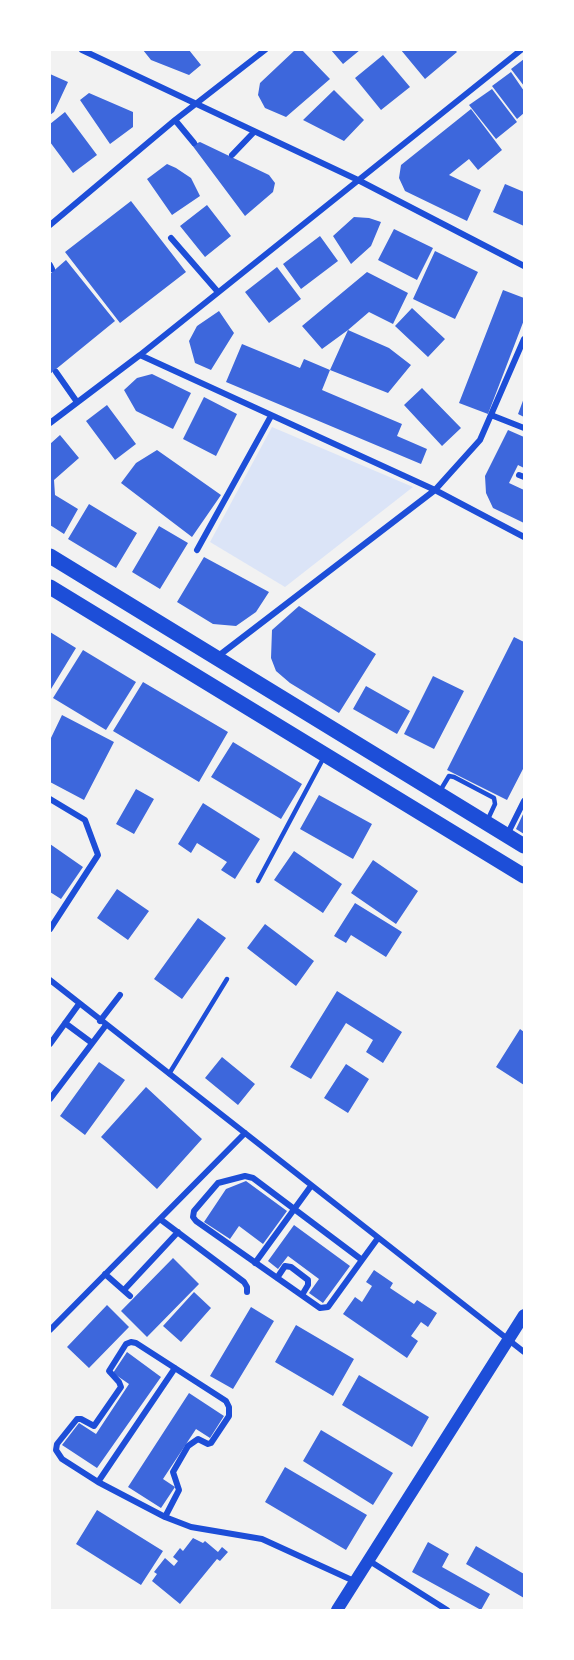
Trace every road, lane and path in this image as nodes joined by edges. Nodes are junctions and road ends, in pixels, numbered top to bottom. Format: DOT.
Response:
graph roads {
  1 [pos="81,50"];
  2 [pos="266,50"];
  3 [pos="521,50"];
  4 [pos="195,105"];
  5 [pos="175,120"];
  6 [pos="254,132"];
  7 [pos="194,143"];
  8 [pos="232,155"];
  9 [pos="358,180"];
  10 [pos="50,225"];
  11 [pos="171,238"];
  12 [pos="525,266"];
  13 [pos="218,292"];
  14 [pos="525,339"];
  15 [pos="140,355"];
  16 [pos="56,372"];
  17 [pos="77,402"];
  18 [pos="491,415"];
  19 [pos="271,416"];
  20 [pos="50,423"];
  21 [pos="525,428"];
  22 [pos="435,490"];
  23 [pos="525,537"];
  24 [pos="197,550"];
  25 [pos="50,556"];
  26 [pos="50,587"];
  27 [pos="217,658"];
  28 [pos="326,755"];
  29 [pos="438,794"];
  30 [pos="50,799"];
  31 [pos="525,801"];
  32 [pos="486,823"];
  33 [pos="507,836"];
  34 [pos="525,846"];
  35 [pos="525,876"];
  36 [pos="258,881"];
  37 [pos="50,929"];
  38 [pos="227,979"];
  39 [pos="50,980"];
  40 [pos="120,995"];
  41 [pos="79,1004"];
  42 [pos="65,1023"];
  43 [pos="103,1023"];
  44 [pos="92,1043"];
  45 [pos="50,1044"];
  46 [pos="169,1074"];
  47 [pos="50,1099"];
  48 [pos="244,1133"];
  49 [pos="311,1186"];
  50 [pos="294,1209"];
  51 [pos="160,1219"];
  52 [pos="178,1232"];
  53 [pos="378,1238"];
  54 [pos="362,1260"];
  55 [pos="255,1263"];
  56 [pos="105,1274"];
  57 [pos="277,1278"];
  58 [pos="124,1290"];
  59 [pos="247,1292"];
  60 [pos="302,1295"];
  61 [pos="130,1296"];
  62 [pos="525,1315"];
  63 [pos="50,1330"];
  64 [pos="508,1341"];
  65 [pos="525,1352"];
  66 [pos="175,1368"];
  67 [pos="98,1482"];
  68 [pos="165,1517"];
  69 [pos="368,1559"];
  70 [pos="354,1581"];
  71 [pos="337,1611"];
  72 [pos="447,1611"];
  1 -- 4 [label="street"];
  2 -- 4 [label="street"];
  3 -- 9 [label="street"];
  4 -- 5 [label="street"];
  4 -- 6 [label="street"];
  5 -- 7 [label="street"];
  5 -- 10 [label="street"];
  6 -- 8 [label="street"];
  6 -- 9 [label="street"];
  9 -- 12 [label="street"];
  9 -- 13 [label="street"];
  11 -- 13 [label="street"];
  13 -- 15 [label="street"];
  14 -- 18 [label="street"];
  15 -- 17 [label="street"];
  15 -- 19 [label="street"];
  16 -- 17 [label="street"];
  17 -- 20 [label="street"];
  18 -- 21 [label="street"];
  18 -- 22 [label="street"];
  19 -- 22 [label="street"];
  19 -- 24 [label="street"];
  22 -- 23 [label="street"];
  22 -- 27 [label="street"];
  25 -- 27 [label="main road"];
  26 -- 28 [label="main road"];
  27 -- 29 [label="main road"];
  28 -- 35 [label="main road"];
  28 -- 36 [label="lane"];
  29 -- 32 [label="main road"];
  29 -- 32 [label="lane"];
  30 -- 37 [label="street"];
  31 -- 33 [label="street"];
  32 -- 33 [label="main road"];
  33 -- 34 [label="main road"];
  38 -- 46 [label="lane"];
  39 -- 41 [label="street"];
  40 -- 43 [label="street"];
  41 -- 42 [label="street"];
  41 -- 43 [label="street"];
  42 -- 44 [label="street"];
  42 -- 45 [label="street"];
  43 -- 44 [label="street"];
  43 -- 46 [label="street"];
  44 -- 47 [label="street"];
  46 -- 48 [label="street"];
  48 -- 49 [label="street"];
  48 -- 51 [label="street"];
  49 -- 50 [label="street"];
  49 -- 53 [label="street"];
  50 -- 54 [label="street"];
  50 -- 55 [label="street"];
  50 -- 55 [label="street"];
  51 -- 52 [label="street"];
  51 -- 56 [label="street"];
  52 -- 58 [label="street"];
  52 -- 59 [label="street"];
  53 -- 54 [label="street"];
  53 -- 64 [label="street"];
  54 -- 60 [label="street"];
  55 -- 57 [label="street"];
  56 -- 58 [label="street"];
  56 -- 63 [label="street"];
  57 -- 60 [label="street"];
  57 -- 60 [label="street"];
  58 -- 61 [label="street"];
  62 -- 64 [label="main road"];
  64 -- 65 [label="street"];
  64 -- 69 [label="main road"];
  66 -- 67 [label="street"];
  66 -- 67 [label="street"];
  66 -- 68 [label="street"];
  67 -- 68 [label="street"];
  68 -- 70 [label="street"];
  69 -- 70 [label="main road"];
  69 -- 72 [label="street"];
  70 -- 71 [label="main road"];
}
